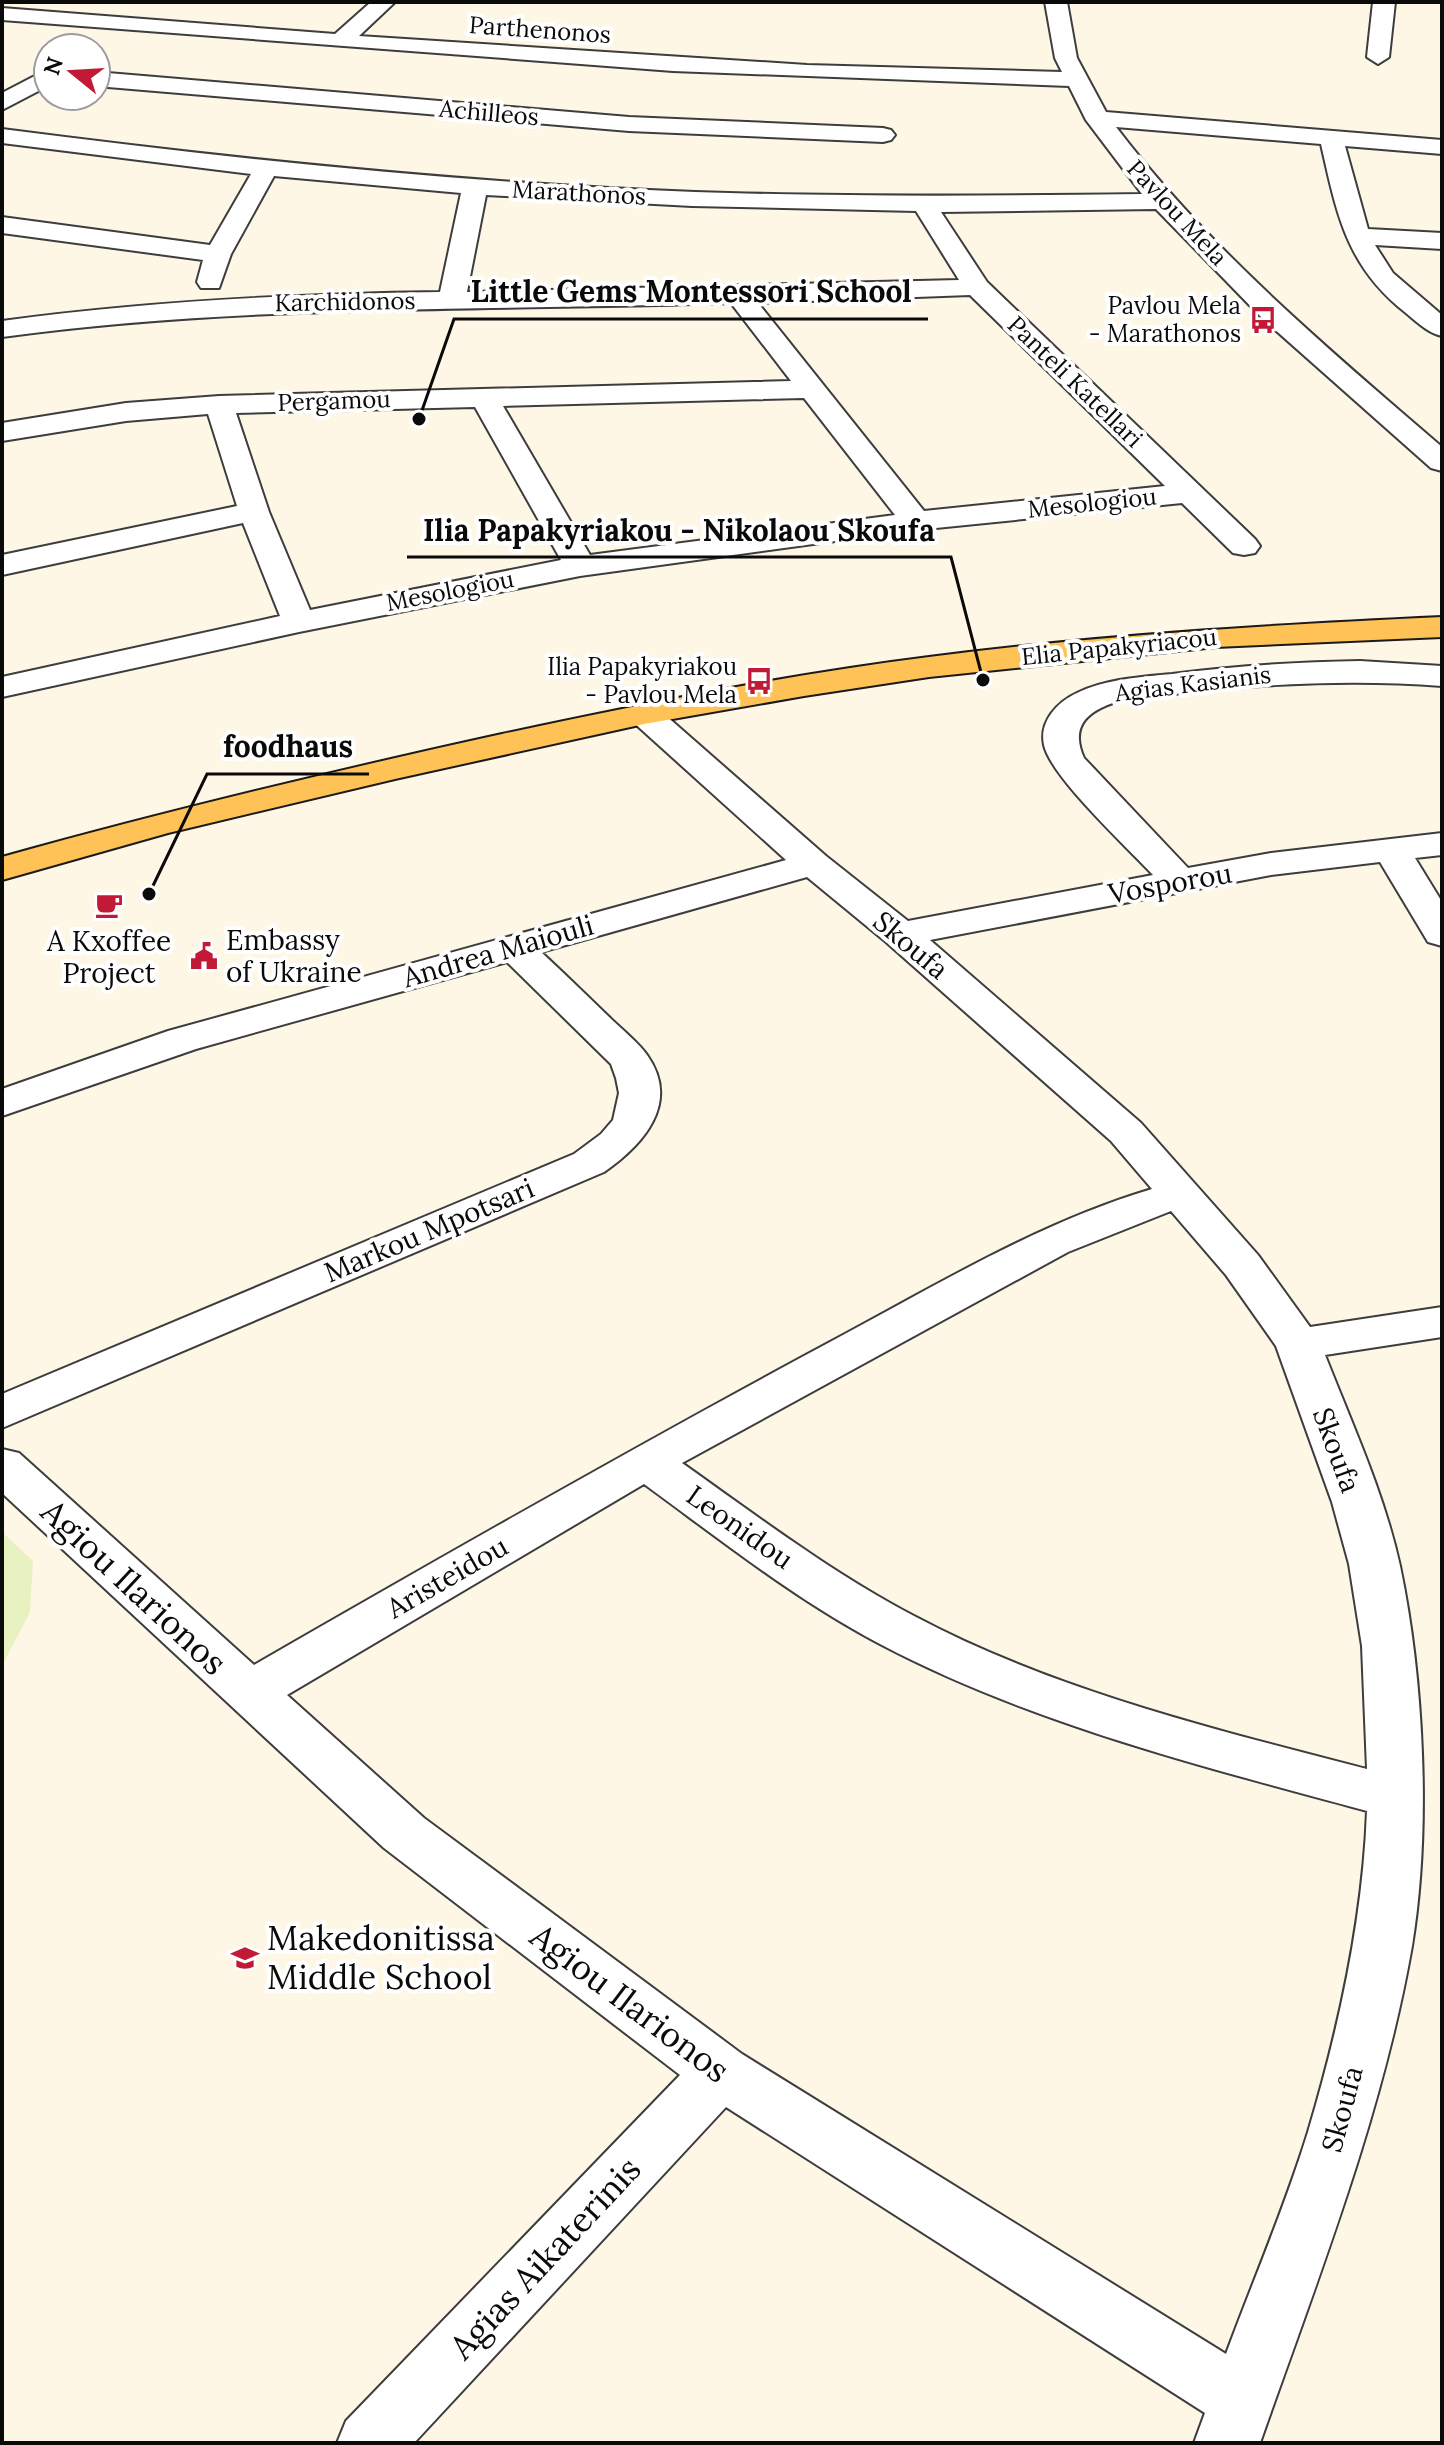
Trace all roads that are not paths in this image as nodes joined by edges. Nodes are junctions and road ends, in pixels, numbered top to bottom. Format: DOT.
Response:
graph roads {
  1 [pos="384,2"];
  2 [pos="1056,2"];
  3 [pos="1384,2"];
  4 [pos="2,14"];
  5 [pos="139,24"];
  6 [pos="112,40"];
  7 [pos="340,41"];
  8 [pos="1378,57"];
  9 [pos="1075,79"];
  10 [pos="112,80"];
  11 [pos="32,85"];
  12 [pos="873,90"];
  13 [pos="2,103"];
  14 [pos="1097,118"];
  15 [pos="883,135"];
  16 [pos="2,136"];
  17 [pos="1331,136"];
  18 [pos="1442,147"];
  19 [pos="890,159"];
  20 [pos="265,170"];
  21 [pos="475,187"];
  22 [pos="1159,201"];
  23 [pos="924,204"];
  24 [pos="2,225"];
  25 [pos="1358,236"];
  26 [pos="1442,241"];
  27 [pos="218,254"];
  28 [pos="977,287"];
  29 [pos="738,295"];
  30 [pos="452,300"];
  31 [pos="202,308"];
  32 [pos="1442,328"];
  33 [pos="2,329"];
  34 [pos="812,389"];
  35 [pos="484,397"];
  36 [pos="219,405"];
  37 [pos="2,432"];
  38 [pos="1442,462"];
  39 [pos="1190,493"];
  40 [pos="254,512"];
  41 [pos="916,521"];
  42 [pos="1244,546"];
  43 [pos="2,565"];
  44 [pos="580,566"];
  45 [pos="299,622"];
  46 [pos="1442,627"];
  47 [pos="1442,676"];
  48 [pos="8,680"];
  49 [pos="644,714"];
  50 [pos="1442,844"];
  51 [pos="1391,849"];
  52 [pos="813,864"];
  53 [pos="2,869"];
  54 [pos="1178,880"];
  55 [pos="900,934"];
  56 [pos="1442,934"];
  57 [pos="513,946"];
  58 [pos="2,1103"];
  59 [pos="1182,1194"];
  60 [pos="1442,1322"];
  61 [pos="1298,1344"];
  62 [pos="2,1412"];
  63 [pos="646,1461"];
  64 [pos="2,1465"];
  65 [pos="248,1693"];
  66 [pos="1395,1798"];
  67 [pos="721,2072"];
  68 [pos="1235,2422"];
  69 [pos="370,2443"];
  1 -- 7 [label="street"];
  2 -- 9 [label="street, Pavlou Mela"];
  3 -- 8 [label="street"];
  4 -- 5 [label="street, Parthenonos"];
  5 -- 6 [label="street"];
  5 -- 7 [label="street, Parthenonos"];
  7 -- 12 [label="street, Parthenonos"];
  9 -- 12 [label="street, Parthenonos"];
  9 -- 14 [label="street, Pavlou Mela"];
  10 -- 15 [label="street, Achilleos"];
  11 -- 13 [label="street"];
  12 -- 15 [label="street"];
  14 -- 17 [label="street"];
  14 -- 22 [label="street, Pavlou Mela"];
  15 -- 19 [label="street"];
  16 -- 20 [label="street, Marathonos"];
  17 -- 18 [label="street"];
  17 -- 25 [label="street"];
  20 -- 21 [label="street, Marathonos"];
  20 -- 27 [label="street"];
  21 -- 23 [label="street, Marathonos"];
  21 -- 30 [label="street"];
  22 -- 23 [label="street, Marathonos"];
  22 -- 38 [label="street, Pavlou Mela"];
  23 -- 28 [label="street, Panteli Katellari"];
  24 -- 27 [label="street"];
  25 -- 26 [label="street"];
  25 -- 32 [label="street"];
  27 -- 31 [label="street"];
  28 -- 29 [label="street, Karchidonos"];
  28 -- 39 [label="street, Panteli Katellari"];
  29 -- 30 [label="street, Karchidonos"];
  29 -- 34 [label="street"];
  30 -- 31 [label="street, Karchidonos"];
  31 -- 33 [label="street, Karchidonos"];
  34 -- 35 [label="street, Pergamou"];
  34 -- 41 [label="street"];
  35 -- 36 [label="street, Pergamou"];
  35 -- 44 [label="street"];
  36 -- 37 [label="street, Pergamou"];
  36 -- 40 [label="street"];
  39 -- 41 [label="street, Mesologiou"];
  39 -- 42 [label="street, Panteli Katellari"];
  40 -- 43 [label="street"];
  40 -- 45 [label="street"];
  41 -- 44 [label="street, Mesologiou"];
  44 -- 45 [label="street, Mesologiou"];
  45 -- 48 [label="street, Mesologiou"];
  46 -- 49 [label="main road, Elia Papakyriacou"];
  47 -- 54 [label="street, Agias Kasianis"];
  49 -- 52 [label="street, Skoufa"];
  49 -- 53 [label="main road, Elia Papakyriacou"];
  50 -- 51 [label="street, Vosporou"];
  51 -- 54 [label="street, Vosporou"];
  51 -- 56 [label="street"];
  52 -- 55 [label="street, Skoufa"];
  52 -- 57 [label="street, Andrea Maiouli"];
  54 -- 55 [label="street, Vosporou"];
  55 -- 59 [label="street, Skoufa"];
  57 -- 58 [label="street, Andrea Maiouli"];
  57 -- 62 [label="street, Markou Mpotsari"];
  59 -- 61 [label="street, Skoufa"];
  59 -- 63 [label="street, Leonidou"];
  60 -- 61 [label="street"];
  61 -- 66 [label="street, Skoufa"];
  63 -- 65 [label="street, Aristeidou"];
  63 -- 66 [label="street, Leonidou"];
  64 -- 65 [label="street, Agiou Ilarionos"];
  65 -- 67 [label="street, Agiou Ilarionos"];
  66 -- 68 [label="street, Skoufa"];
  67 -- 68 [label="street, Agiou Ilarionos"];
  67 -- 69 [label="street, Agias Aikaterinis"];
}
